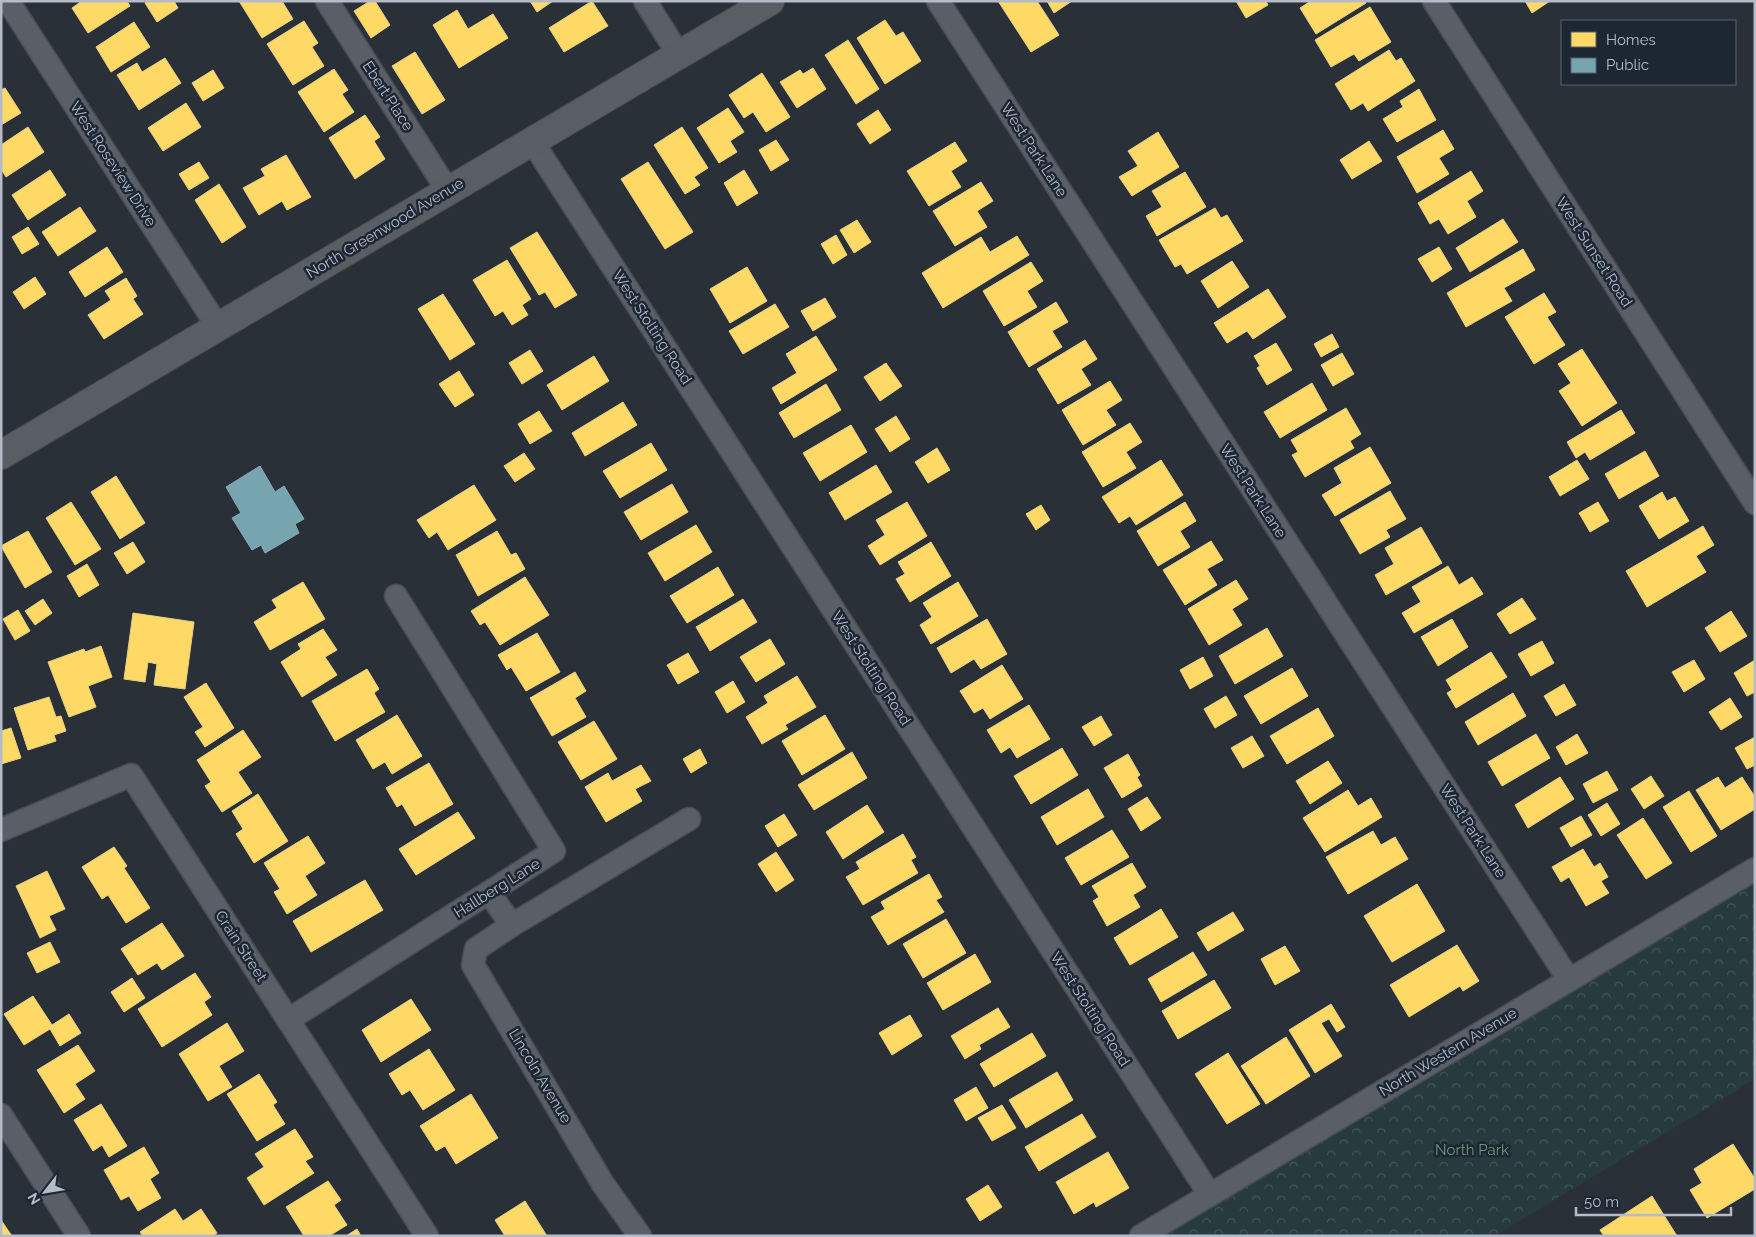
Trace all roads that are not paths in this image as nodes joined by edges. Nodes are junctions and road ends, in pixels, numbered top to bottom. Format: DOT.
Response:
graph roads {
  1 [pos="8,1"];
  2 [pos="327,1"];
  3 [pos="645,1"];
  4 [pos="770,1"];
  5 [pos="938,1"];
  6 [pos="1434,1"];
  7 [pos="679,55"];
  8 [pos="532,141"];
  9 [pos="448,191"];
  10 [pos="218,327"];
  11 [pos="1,455"];
  12 [pos="1755,503"];
  13 [pos="396,596"];
  14 [pos="690,819"];
  15 [pos="1,830"];
  16 [pos="1755,869"];
  17 [pos="489,893"];
  18 [pos="512,925"];
  19 [pos="1569,980"];
  20 [pos="288,1020"];
  21 [pos="1,1115"];
  22 [pos="1210,1195"];
  23 [pos="80,1236"];
  24 [pos="426,1236"];
  25 [pos="640,1236"];
  26 [pos="1141,1236"];
  1 -- 10 [label="street, West Roseview Drive"];
  2 -- 9 [label="street, Ebert Place"];
  3 -- 7 [label="street"];
  4 -- 7 [label="main road, North Greenwood Avenue"];
  5 -- 19 [label="street, West Park Lane"];
  6 -- 12 [label="street, West Sunset Road"];
  7 -- 8 [label="main road, North Greenwood Avenue"];
  8 -- 9 [label="main road, North Greenwood Avenue"];
  8 -- 22 [label="street, West Stolting Road"];
  9 -- 10 [label="main road, North Greenwood Avenue"];
  10 -- 11 [label="main road, North Greenwood Avenue"];
  13 -- 17 [label="street, Hallberg Lane"];
  14 -- 18 [label="street, Lincoln Avenue"];
  15 -- 20 [label="street, Crain Street"];
  16 -- 19 [label="street, North Western Avenue"];
  17 -- 18 [label="street"];
  17 -- 20 [label="street, Hallberg Lane"];
  18 -- 25 [label="street, Lincoln Avenue"];
  19 -- 22 [label="street, North Western Avenue"];
  20 -- 24 [label="street, Crain Street"];
  21 -- 23 [label="street"];
  22 -- 26 [label="street, North Western Avenue"];
}
